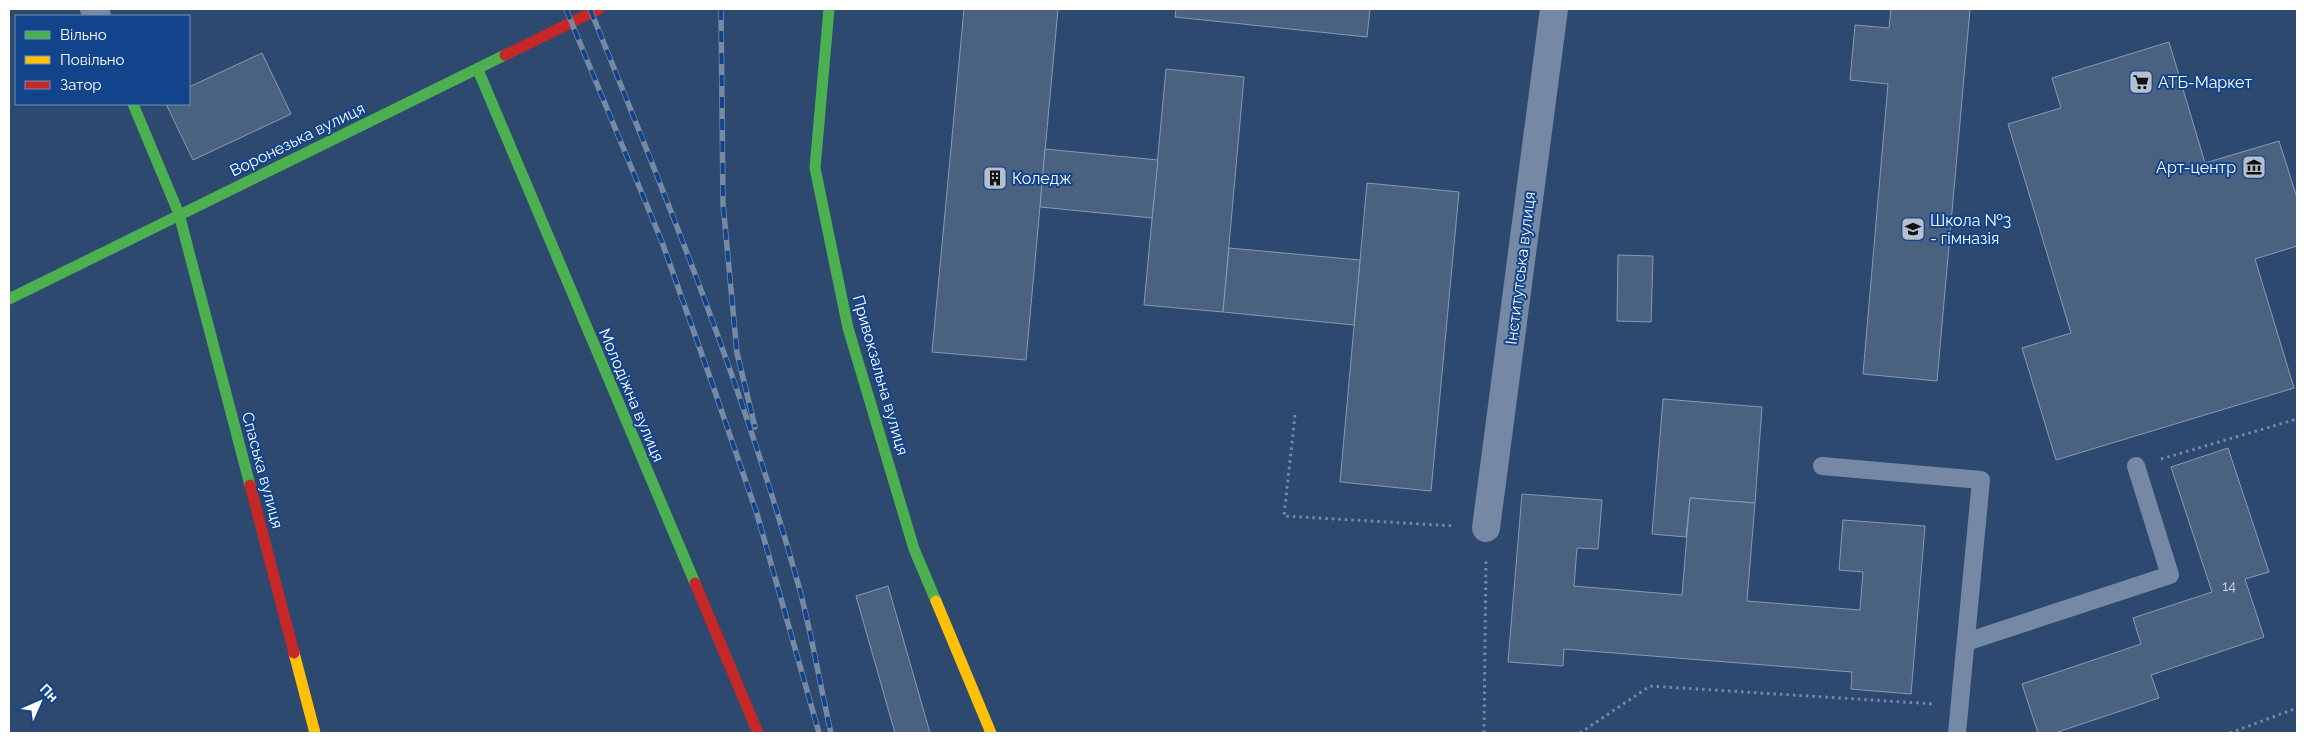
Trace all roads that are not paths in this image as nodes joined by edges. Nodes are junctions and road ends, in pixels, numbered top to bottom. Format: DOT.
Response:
graph roads {
  1 [pos="599,9"];
  2 [pos="829,9"];
  3 [pos="1554,9"];
  4 [pos="478,70"];
  5 [pos="133,105"];
  6 [pos="179,214"];
  7 [pos="9,299"];
  8 [pos="1822,466"];
  9 [pos="2136,466"];
  10 [pos="1486,528"];
  11 [pos="1966,642"];
  12 [pos="315,733"];
  13 [pos="758,733"];
  14 [pos="991,733"];
  15 [pos="1957,733"];
  1 -- 4 [label="main road, Воронезька вулиця"];
  2 -- 14 [label="main road, Привокзальна вулиця"];
  3 -- 10 [label="street, Інститутська вулиця"];
  4 -- 6 [label="main road, Воронезька вулиця"];
  4 -- 13 [label="main road, Молодіжна вулиця"];
  5 -- 6 [label="main road, Спаська вулиця"];
  6 -- 7 [label="main road, Воронезька вулиця"];
  6 -- 12 [label="main road, Спаська вулиця"];
  8 -- 11 [label="lane"];
  9 -- 11 [label="lane"];
  11 -- 15 [label="lane"];
}
